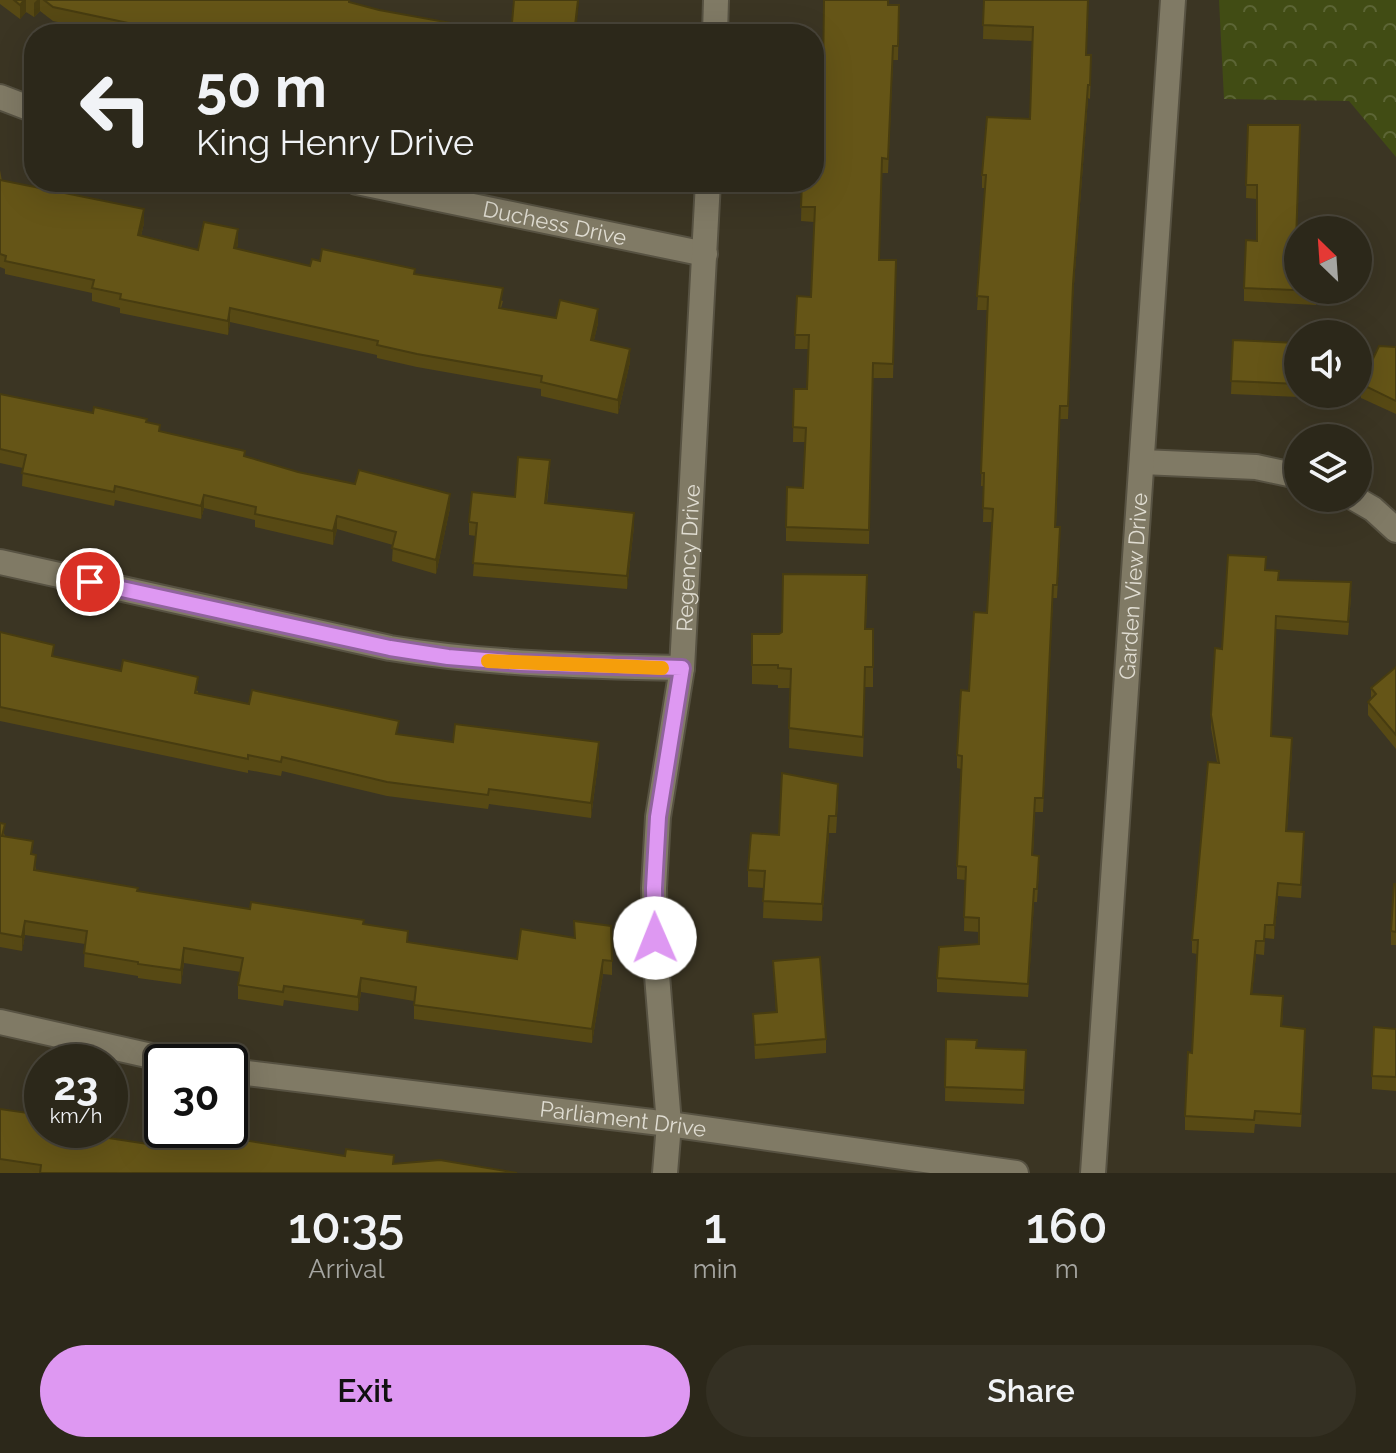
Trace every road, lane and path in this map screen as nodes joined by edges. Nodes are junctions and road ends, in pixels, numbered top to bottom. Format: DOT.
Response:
graph roads {
  1 [pos="716,0"];
  2 [pos="1173,0"];
  3 [pos="715,24"];
  4 [pos="0,97"];
  5 [pos="24,106"];
  6 [pos="405,192"];
  7 [pos="708,192"];
  8 [pos="705,254"];
  9 [pos="1142,462"];
  10 [pos="1284,473"];
  11 [pos="1372,508"];
  12 [pos="1396,530"];
  13 [pos="0,562"];
  14 [pos="682,668"];
  15 [pos="0,1022"];
  16 [pos="144,1054"];
  17 [pos="248,1073"];
  18 [pos="669,1124"];
  19 [pos="665,1173"];
  20 [pos="1016,1173"];
  21 [pos="1093,1173"];
  1 -- 3 [label="street"];
  2 -- 9 [label="street, Garden View Drive"];
  4 -- 5 [label="street"];
  6 -- 8 [label="street, Duchess Drive"];
  7 -- 8 [label="street, Regency Drive"];
  8 -- 14 [label="street, Regency Drive"];
  9 -- 10 [label="street"];
  9 -- 21 [label="street, Garden View Drive"];
  11 -- 12 [label="street"];
  13 -- 14 [label="street"];
  14 -- 18 [label="street, Regency Drive"];
  15 -- 16 [label="street"];
  17 -- 18 [label="street, Parliament Drive"];
  18 -- 19 [label="street, Regency Drive"];
  18 -- 20 [label="street, Parliament Drive"];
}
